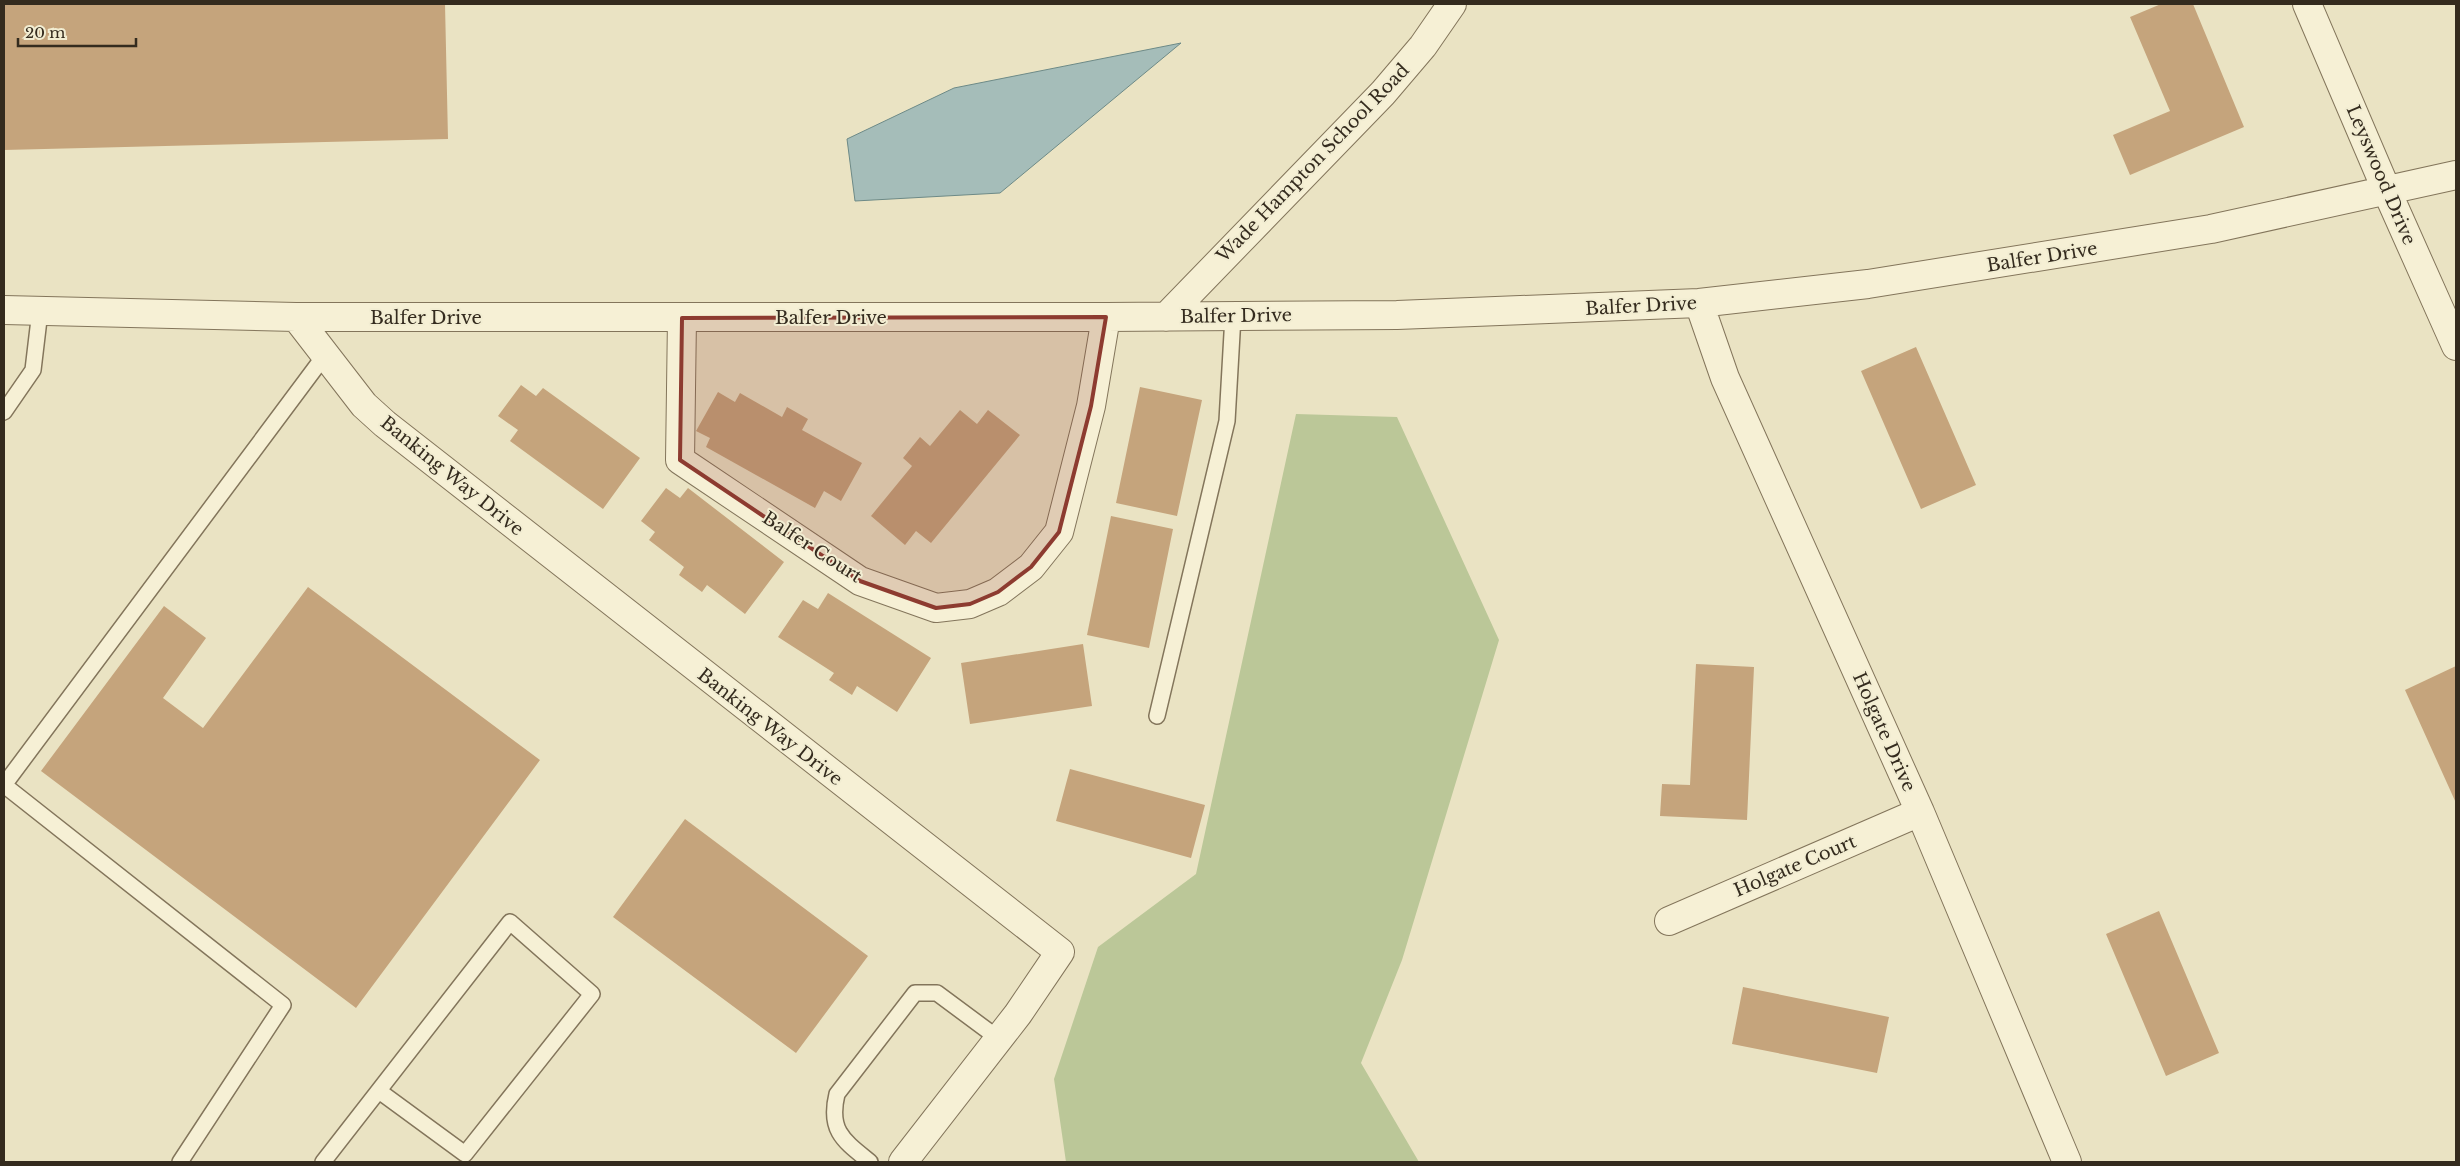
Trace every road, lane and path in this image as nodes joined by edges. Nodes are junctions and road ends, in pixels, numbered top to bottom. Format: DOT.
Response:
graph roads {
  1 [pos="1452,4"];
  2 [pos="2307,4"];
  3 [pos="2456,175"];
  4 [pos="2386,189"];
  5 [pos="1699,304"];
  6 [pos="4,310"];
  7 [pos="40,311"];
  8 [pos="1234,316"];
  9 [pos="296,317"];
  10 [pos="1106,317"];
  11 [pos="1166,317"];
  12 [pos="682,318"];
  13 [pos="2456,346"];
  14 [pos="325,355"];
  15 [pos="4,412"];
  16 [pos="1157,716"];
  17 [pos="4,785"];
  18 [pos="1920,812"];
  19 [pos="1669,920"];
  20 [pos="999,1039"];
  21 [pos="379,1091"];
  22 [pos="180,1162"];
  23 [pos="323,1162"];
  24 [pos="870,1162"];
  25 [pos="903,1162"];
  26 [pos="2067,1162"];
  1 -- 11 [label="street, Wade Hampton School Road"];
  2 -- 4 [label="street, Leyswood Drive"];
  3 -- 4 [label="street, Balfer Drive"];
  4 -- 5 [label="street, Balfer Drive"];
  4 -- 13 [label="street, Leyswood Drive"];
  5 -- 8 [label="street, Balfer Drive"];
  5 -- 18 [label="street, Holgate Drive"];
  6 -- 7 [label="street, Balfer Drive"];
  7 -- 9 [label="street, Balfer Drive"];
  7 -- 15 [label="lane"];
  8 -- 11 [label="street, Balfer Drive"];
  8 -- 16 [label="lane"];
  9 -- 12 [label="street, Balfer Drive"];
  9 -- 14 [label="street, Banking Way Drive"];
  10 -- 11 [label="street, Balfer Drive"];
  10 -- 12 [label="street, Balfer Drive"];
  10 -- 12 [label="street, Balfer Court"];
  14 -- 17 [label="lane"];
  14 -- 20 [label="street, Banking Way Drive"];
  17 -- 22 [label="lane"];
  18 -- 19 [label="street, Holgate Court"];
  18 -- 26 [label="street, Holgate Drive"];
  20 -- 24 [label="lane"];
  20 -- 25 [label="street, Banking Way Drive"];
  21 -- 21 [label="lane"];
  21 -- 23 [label="lane"];
}
